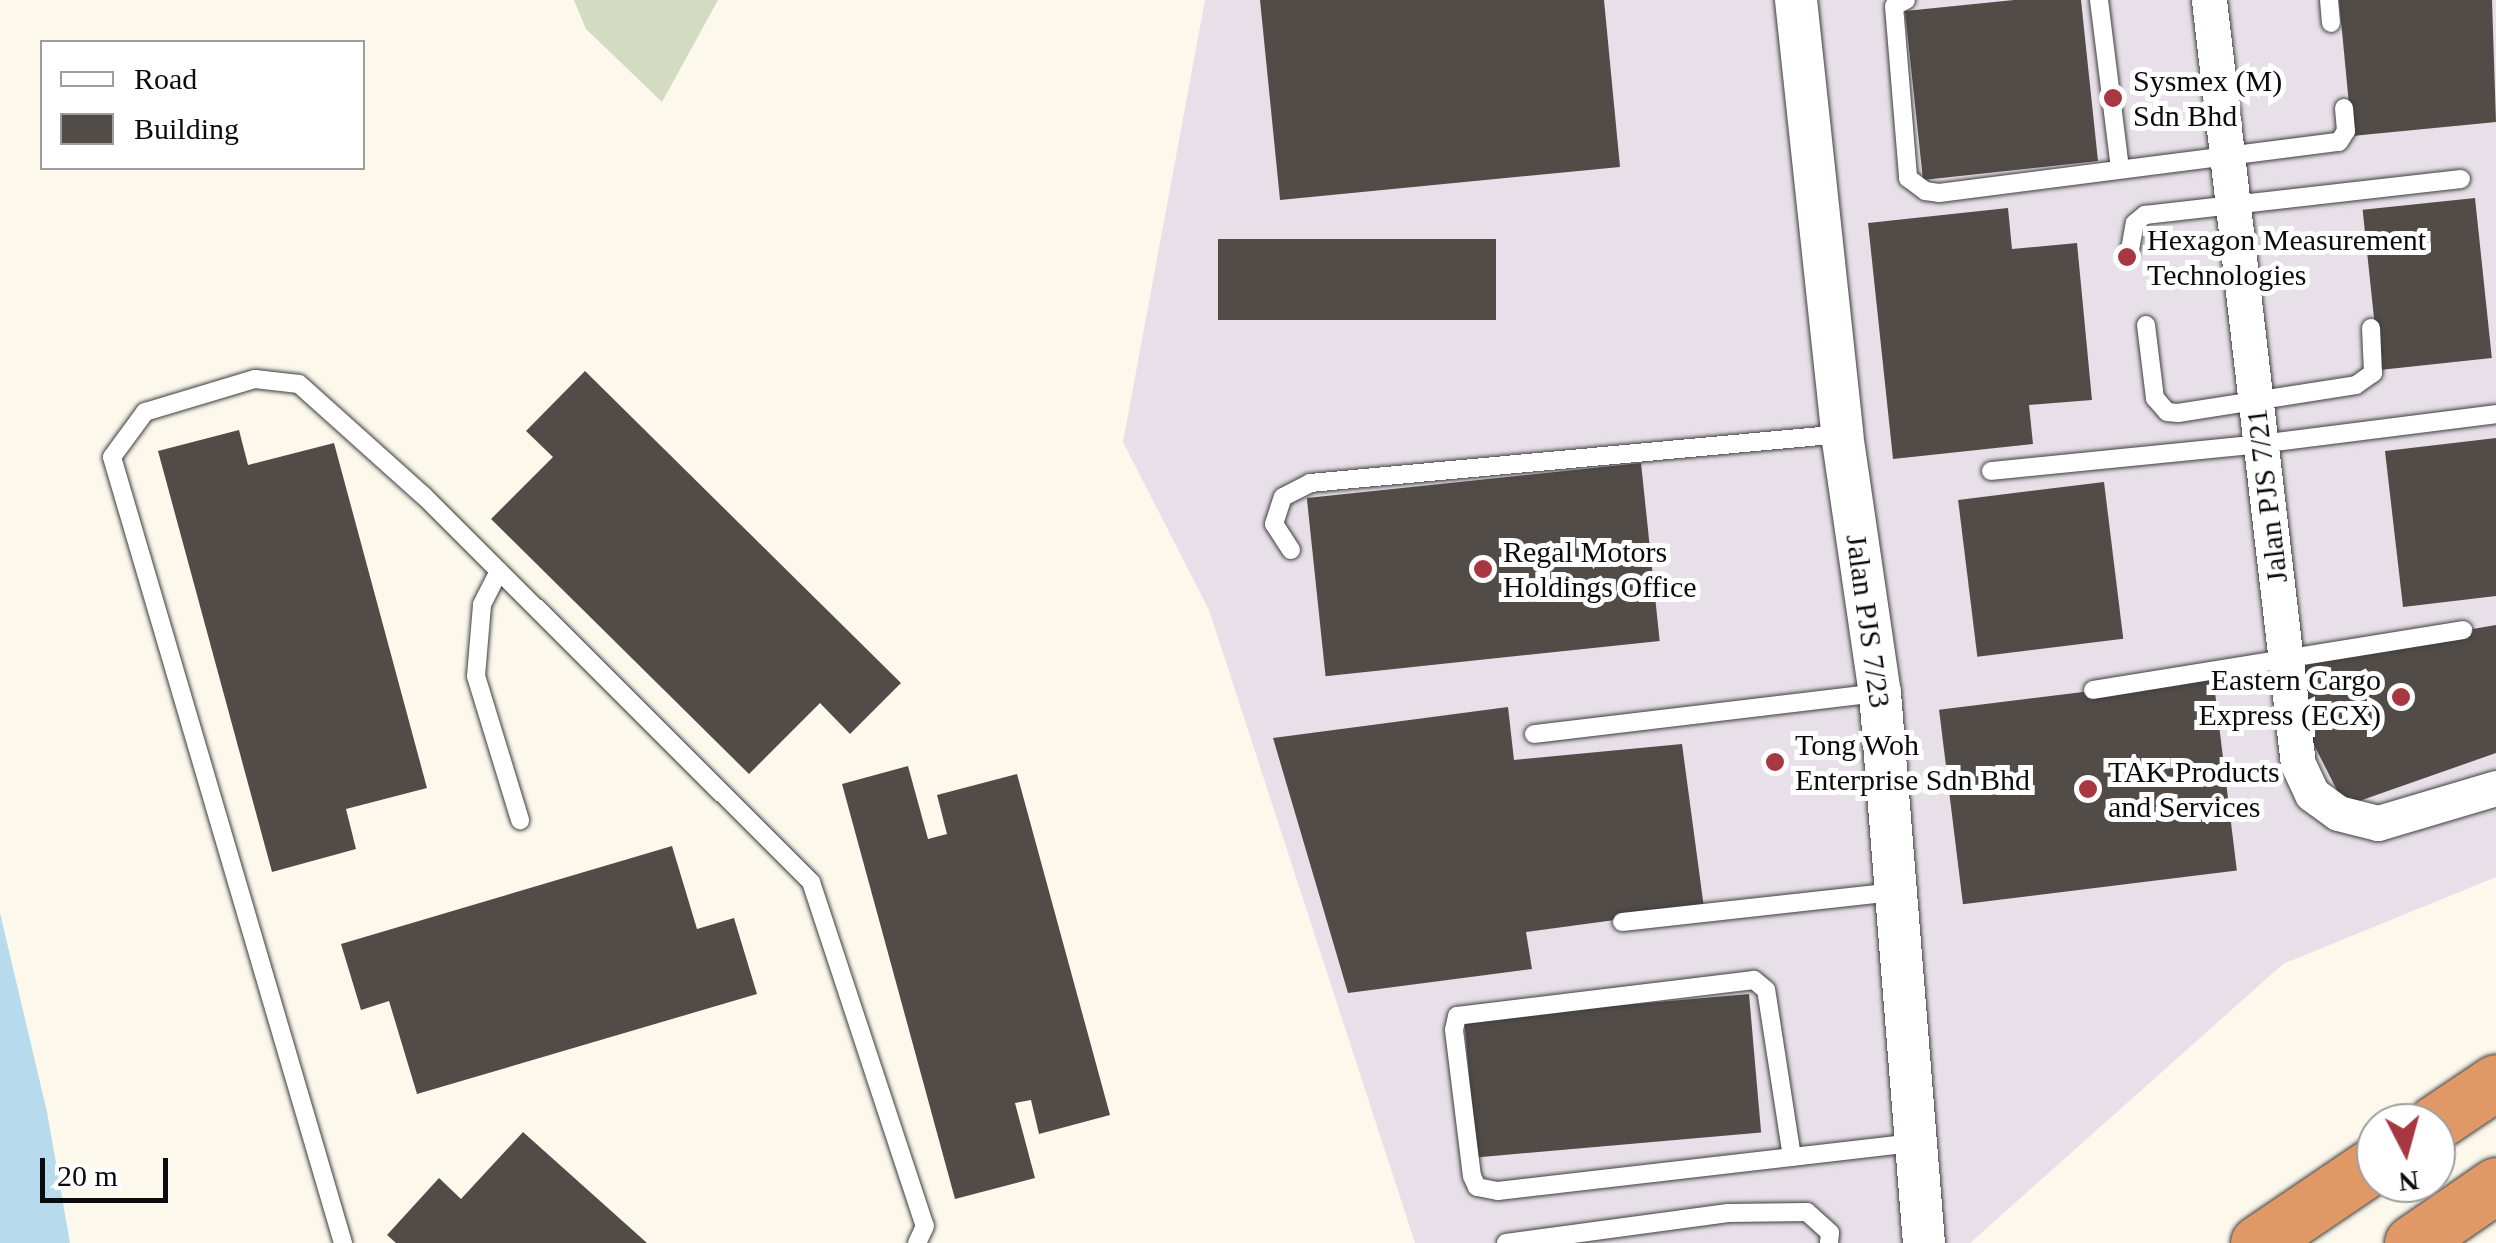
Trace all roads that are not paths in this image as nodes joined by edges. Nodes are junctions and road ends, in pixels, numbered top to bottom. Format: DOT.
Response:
graph roads {
  1 [pos="1796,0"];
  2 [pos="1906,0"];
  3 [pos="2099,0"];
  4 [pos="2209,0"];
  5 [pos="2329,0"];
  6 [pos="2331,23"];
  7 [pos="2344,108"];
  8 [pos="2227,155"];
  9 [pos="2120,169"];
  10 [pos="2461,179"];
  11 [pos="2233,205"];
  12 [pos="2130,250"];
  13 [pos="2146,325"];
  14 [pos="2371,328"];
  15 [pos="2256,402"];
  16 [pos="2496,414"];
  17 [pos="1842,434"];
  18 [pos="2260,444"];
  19 [pos="1991,471"];
  20 [pos="1291,550"];
  21 [pos="499,570"];
  22 [pos="2463,630"];
  23 [pos="2286,660"];
  24 [pos="2093,690"];
  25 [pos="1880,693"];
  26 [pos="1534,734"];
  27 [pos="2496,788"];
  28 [pos="520,820"];
  29 [pos="1896,892"];
  30 [pos="1622,922"];
  31 [pos="2496,1082"];
  32 [pos="2456,1109"];
  33 [pos="1916,1142"];
  34 [pos="1792,1157"];
  35 [pos="2356,1177"];
  36 [pos="2496,1186"];
  37 [pos="343,1243"];
  38 [pos="917,1243"];
  39 [pos="1506,1243"];
  40 [pos="1829,1243"];
  41 [pos="1924,1243"];
  42 [pos="2258,1243"];
  43 [pos="2412,1243"];
  1 -- 17 [label="street, Jalan PJS 7/23"];
  2 -- 9 [label="lane"];
  3 -- 9 [label="lane"];
  4 -- 8 [label="street, Jalan PJS 7/21"];
  5 -- 6 [label="lane"];
  7 -- 8 [label="lane"];
  8 -- 9 [label="lane"];
  8 -- 11 [label="street, Jalan PJS 7/21"];
  10 -- 11 [label="lane"];
  11 -- 12 [label="lane"];
  11 -- 15 [label="street, Jalan PJS 7/21"];
  13 -- 15 [label="lane"];
  14 -- 15 [label="lane"];
  15 -- 18 [label="street, Jalan PJS 7/21"];
  16 -- 18 [label="lane"];
  17 -- 20 [label="lane"];
  17 -- 25 [label="street, Jalan PJS 7/23"];
  18 -- 19 [label="lane"];
  18 -- 23 [label="street, Jalan PJS 7/21"];
  21 -- 28 [label="lane"];
  21 -- 37 [label="lane"];
  21 -- 38 [label="lane"];
  22 -- 23 [label="lane"];
  23 -- 24 [label="lane"];
  23 -- 27 [label="street, Jalan PJS 7/21"];
  25 -- 26 [label="lane"];
  25 -- 29 [label="street, Jalan PJS 7/23"];
  29 -- 30 [label="lane"];
  29 -- 33 [label="street, Jalan PJS 7/23"];
  31 -- 32 [label="highway"];
  33 -- 34 [label="lane"];
  33 -- 41 [label="street, Jalan PJS 7/23"];
  34 -- 34 [label="lane"];
  35 -- 42 [label="highway"];
  36 -- 43 [label="highway"];
  39 -- 40 [label="lane"];
}
